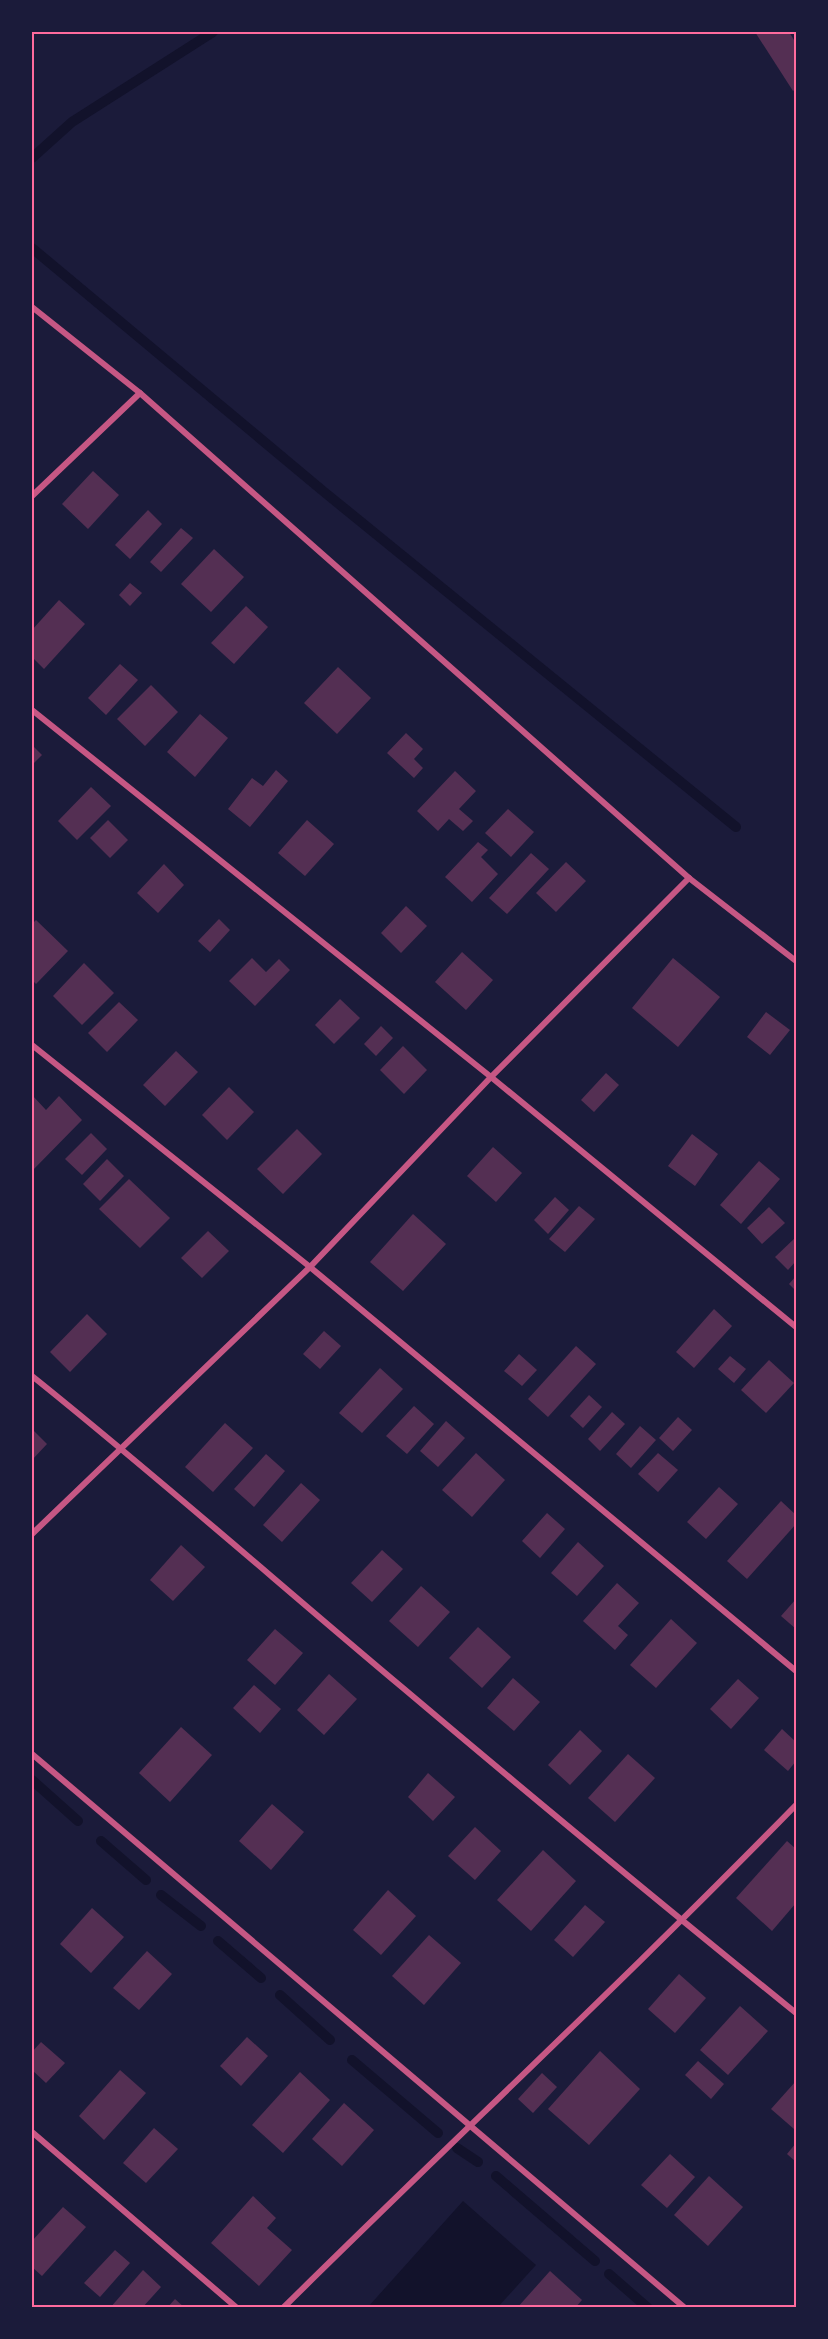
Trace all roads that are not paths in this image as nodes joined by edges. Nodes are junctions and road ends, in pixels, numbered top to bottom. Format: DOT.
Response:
graph roads {
  1 [pos="32,307"];
  2 [pos="140,393"];
  3 [pos="32,496"];
  4 [pos="32,710"];
  5 [pos="689,878"];
  6 [pos="796,961"];
  7 [pos="32,1045"];
  8 [pos="491,1077"];
  9 [pos="310,1268"];
  10 [pos="796,1327"];
  11 [pos="32,1376"];
  12 [pos="120,1447"];
  13 [pos="32,1534"];
  14 [pos="796,1671"];
  15 [pos="32,1754"];
  16 [pos="796,1805"];
  17 [pos="683,1922"];
  18 [pos="796,2013"];
  19 [pos="470,2124"];
  20 [pos="32,2132"];
  21 [pos="237,2307"];
  22 [pos="283,2307"];
  23 [pos="685,2307"];
  1 -- 2 [label="street"];
  2 -- 3 [label="street"];
  2 -- 5 [label="street"];
  4 -- 8 [label="street"];
  5 -- 6 [label="street"];
  5 -- 8 [label="street"];
  7 -- 9 [label="street"];
  8 -- 9 [label="street"];
  8 -- 10 [label="street"];
  9 -- 12 [label="street"];
  9 -- 14 [label="street"];
  11 -- 12 [label="street"];
  12 -- 13 [label="street"];
  12 -- 17 [label="street"];
  15 -- 19 [label="street"];
  16 -- 17 [label="street"];
  17 -- 18 [label="street"];
  17 -- 19 [label="street"];
  19 -- 22 [label="street"];
  19 -- 23 [label="street"];
  20 -- 21 [label="street"];
}
